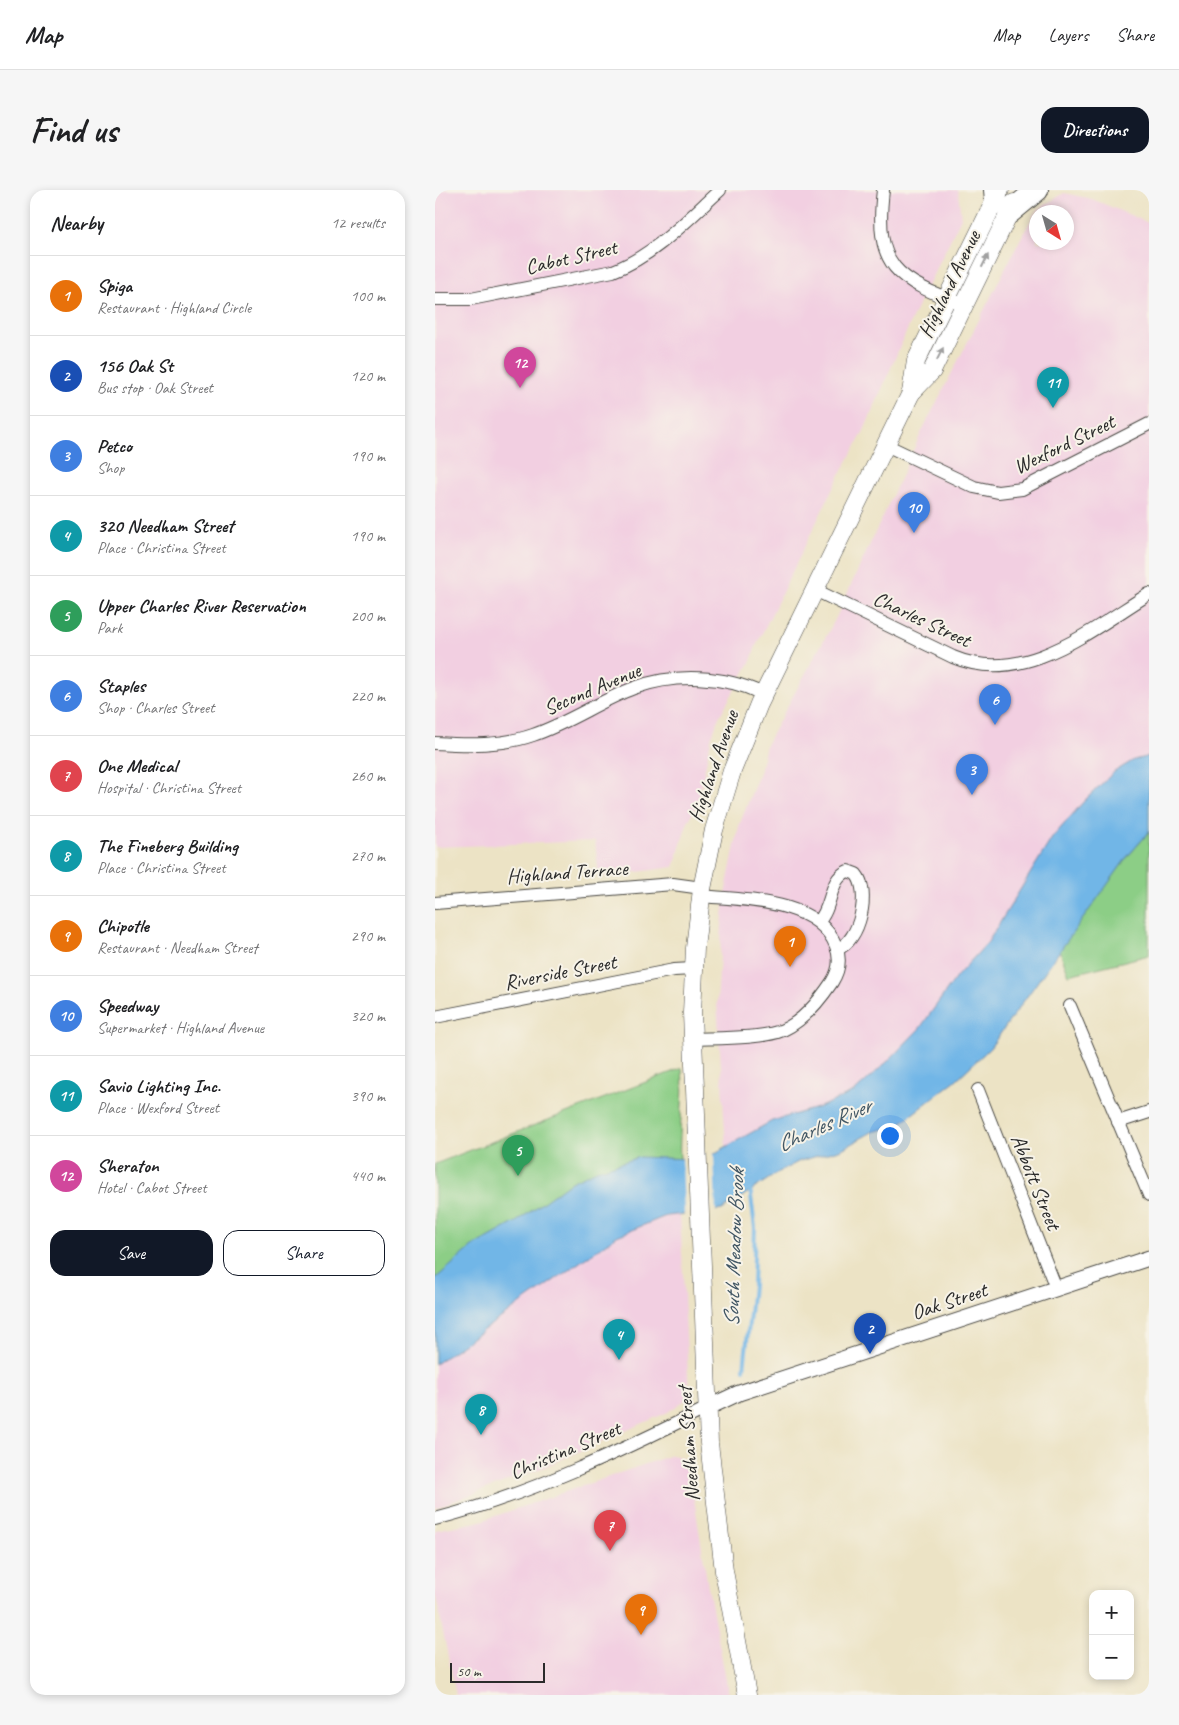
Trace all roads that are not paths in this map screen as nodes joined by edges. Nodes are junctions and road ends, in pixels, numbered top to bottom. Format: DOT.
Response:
graph roads {
  1 [pos="720,190"];
  2 [pos="883,190"];
  3 [pos="1020,190"];
  4 [pos="1037,190"];
  5 [pos="1000,198"];
  6 [pos="435,299"];
  7 [pos="947,299"];
  8 [pos="965,305"];
  9 [pos="911,393"];
  10 [pos="1149,424"];
  11 [pos="885,445"];
  12 [pos="815,590"];
  13 [pos="1149,594"];
  14 [pos="763,694"];
  15 [pos="435,743"];
  16 [pos="701,892"];
  17 [pos="435,902"];
  18 [pos="818,922"];
  19 [pos="837,949"];
  20 [pos="693,968"];
  21 [pos="1071,1006"];
  22 [pos="435,1018"];
  23 [pos="693,1039"];
  24 [pos="978,1090"];
  25 [pos="1149,1112"];
  26 [pos="1118,1122"];
  27 [pos="699,1187"];
  28 [pos="1149,1195"];
  29 [pos="1149,1258"];
  30 [pos="1056,1288"];
  31 [pos="707,1408"];
  32 [pos="435,1519"];
  33 [pos="747,1695"];
  1 -- 6 [label="street, Cabot Street"];
  2 -- 7 [label="street"];
  3 -- 5 [label="main road, Highland Avenue"];
  4 -- 5 [label="highway"];
  5 -- 7 [label="main road, Highland Avenue"];
  8 -- 5 [label="main road, Highland Avenue, one-way"];
  7 -- 8 [label="street"];
  7 -- 9 [label="main road, Highland Avenue"];
  9 -- 8 [label="main road, Highland Avenue, one-way"];
  9 -- 11 [label="main road, Highland Avenue"];
  10 -- 11 [label="street, Wexford Street"];
  11 -- 12 [label="main road, Highland Avenue"];
  12 -- 13 [label="street, Charles Street"];
  12 -- 14 [label="main road, Highland Avenue"];
  14 -- 15 [label="street, Second Avenue"];
  14 -- 16 [label="main road, Highland Avenue"];
  16 -- 17 [label="street, Highland Terrace"];
  16 -- 18 [label="street, Highland Terrace"];
  16 -- 20 [label="main road, Highland Avenue"];
  18 -- 19 [label="street"];
  18 -- 19 [label="street"];
  19 -- 23 [label="street"];
  20 -- 22 [label="street, Riverside Street"];
  20 -- 23 [label="main road, Highland Avenue"];
  21 -- 26 [label="street"];
  23 -- 27 [label="main road, Highland Avenue"];
  24 -- 30 [label="street, Abbott Street"];
  25 -- 26 [label="street"];
  26 -- 28 [label="street"];
  27 -- 31 [label="main road, Needham Street"];
  29 -- 30 [label="street, Oak Street"];
  30 -- 31 [label="street, Oak Street"];
  31 -- 32 [label="street, Christina Street"];
  31 -- 33 [label="main road, Needham Street"];
}
